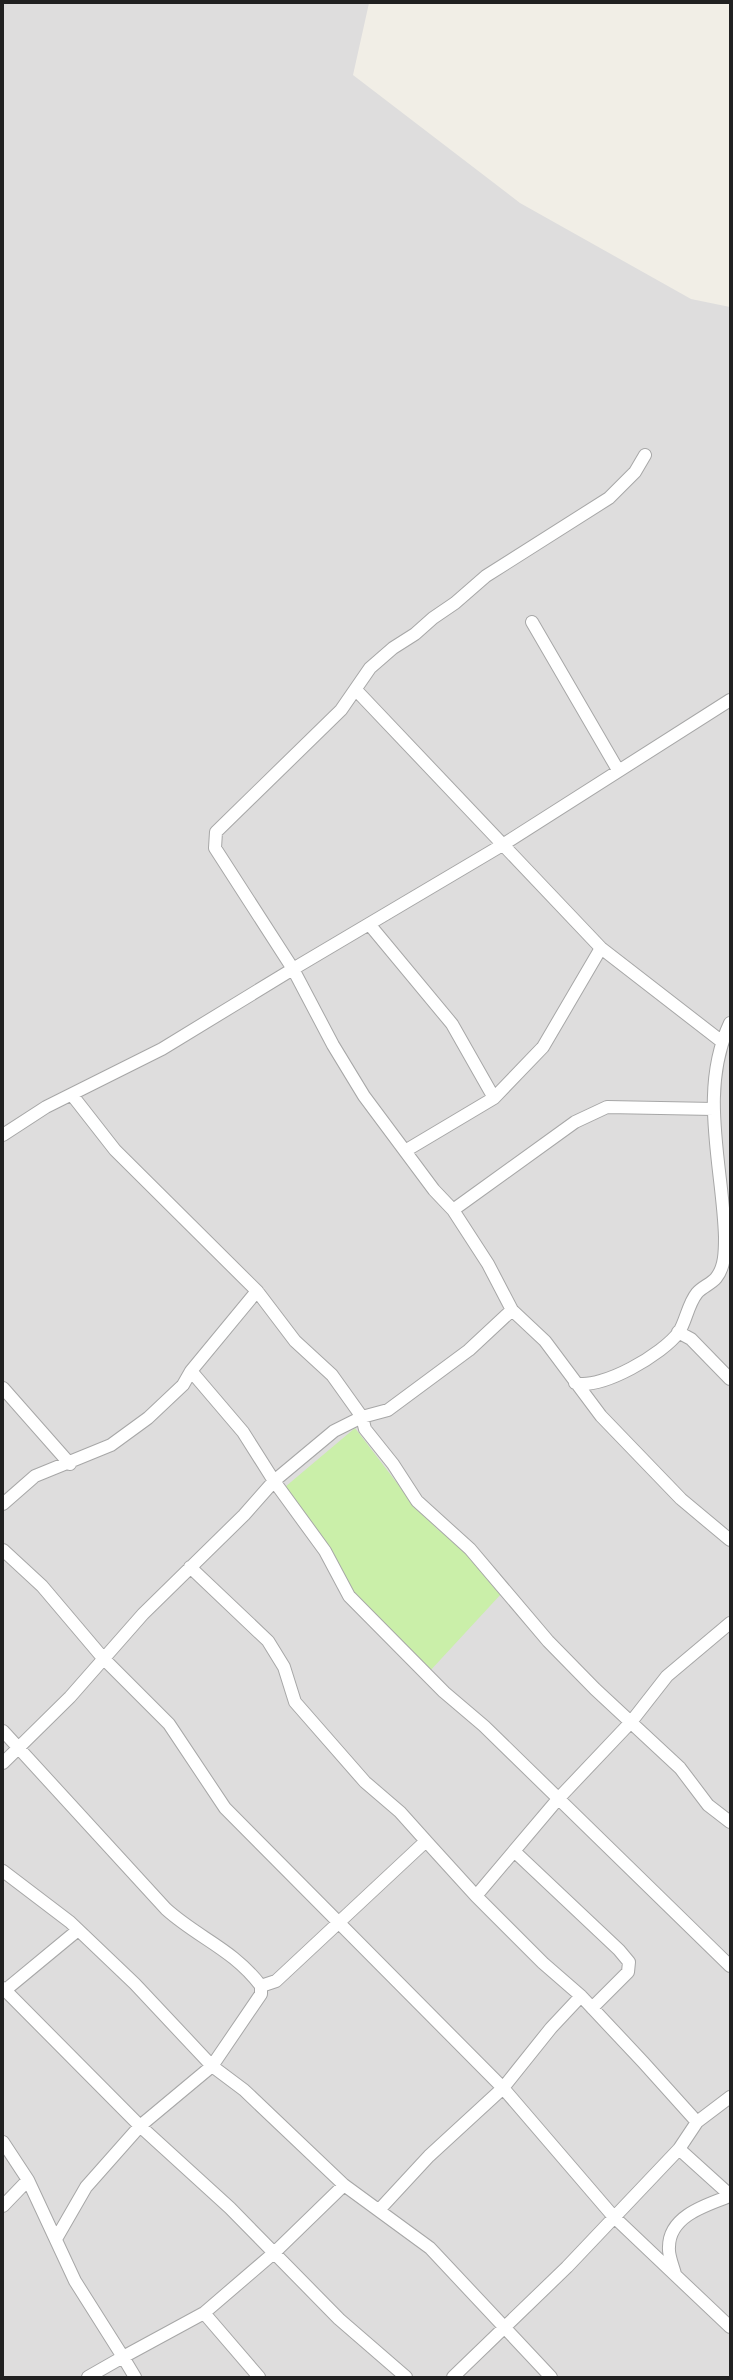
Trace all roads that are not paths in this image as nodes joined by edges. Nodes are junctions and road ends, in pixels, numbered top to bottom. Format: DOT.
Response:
graph roads {
  1 [pos="645,455"];
  2 [pos="532,622"];
  3 [pos="356,690"];
  4 [pos="730,700"];
  5 [pos="618,770"];
  6 [pos="504,844"];
  7 [pos="369,924"];
  8 [pos="601,948"];
  9 [pos="293,969"];
  10 [pos="730,1023"];
  11 [pos="722,1041"];
  12 [pos="72,1094"];
  13 [pos="494,1098"];
  14 [pos="714,1109"];
  15 [pos="3,1135"];
  16 [pos="405,1151"];
  17 [pos="453,1210"];
  18 [pos="727,1239"];
  19 [pos="258,1291"];
  20 [pos="512,1310"];
  21 [pos="678,1332"];
  22 [pos="191,1371"];
  23 [pos="730,1379"];
  24 [pos="576,1382"];
  25 [pos="3,1388"];
  26 [pos="362,1417"];
  27 [pos="70,1464"];
  28 [pos="274,1481"];
  29 [pos="3,1504"];
  30 [pos="730,1540"];
  31 [pos="3,1550"];
  32 [pos="190,1567"];
  33 [pos="730,1623"];
  34 [pos="103,1658"];
  35 [pos="631,1722"];
  36 [pos="3,1731"];
  37 [pos="18,1748"];
  38 [pos="3,1764"];
  39 [pos="558,1799"];
  40 [pos="730,1822"];
  41 [pos="426,1841"];
  42 [pos="514,1851"];
  43 [pos="3,1871"];
  44 [pos="476,1896"];
  45 [pos="340,1922"];
  46 [pos="78,1930"];
  47 [pos="730,1966"];
  48 [pos="261,1986"];
  49 [pos="4,1991"];
  50 [pos="581,1996"];
  51 [pos="592,2008"];
  52 [pos="212,2066"];
  53 [pos="503,2088"];
  54 [pos="730,2097"];
  55 [pos="697,2122"];
  56 [pos="140,2126"];
  57 [pos="3,2142"];
  58 [pos="679,2149"];
  59 [pos="28,2180"];
  60 [pos="344,2186"];
  61 [pos="730,2195"];
  62 [pos="3,2206"];
  63 [pos="379,2210"];
  64 [pos="613,2216"];
  65 [pos="56,2239"];
  66 [pos="275,2252"];
  67 [pos="675,2274"];
  68 [pos="204,2314"];
  69 [pos="730,2327"];
  70 [pos="505,2328"];
  71 [pos="123,2357"];
  72 [pos="88,2377"];
  73 [pos="135,2377"];
  74 [pos="259,2377"];
  75 [pos="406,2377"];
  76 [pos="453,2377"];
  77 [pos="551,2377"];
  1 -- 3 [label="street"];
  2 -- 5 [label="street"];
  3 -- 6 [label="street"];
  3 -- 9 [label="street"];
  4 -- 5 [label="street"];
  5 -- 6 [label="street"];
  6 -- 7 [label="street"];
  6 -- 8 [label="street"];
  7 -- 9 [label="street"];
  7 -- 13 [label="street"];
  8 -- 11 [label="street"];
  8 -- 13 [label="street"];
  9 -- 12 [label="street"];
  9 -- 16 [label="street"];
  10 -- 11 [label="street"];
  11 -- 14 [label="street"];
  12 -- 15 [label="street"];
  12 -- 19 [label="street"];
  13 -- 16 [label="street"];
  14 -- 17 [label="street"];
  14 -- 18 [label="street"];
  16 -- 17 [label="street"];
  17 -- 20 [label="street"];
  18 -- 21 [label="street"];
  19 -- 22 [label="street"];
  19 -- 26 [label="street"];
  20 -- 24 [label="street"];
  20 -- 26 [label="street"];
  21 -- 23 [label="street"];
  21 -- 24 [label="street"];
  22 -- 27 [label="street"];
  22 -- 28 [label="street"];
  24 -- 30 [label="street"];
  25 -- 27 [label="street"];
  26 -- 28 [label="street"];
  26 -- 35 [label="street"];
  27 -- 29 [label="street"];
  28 -- 32 [label="street"];
  28 -- 39 [label="street"];
  31 -- 34 [label="street"];
  32 -- 34 [label="street"];
  32 -- 41 [label="street"];
  33 -- 35 [label="street"];
  34 -- 37 [label="street"];
  34 -- 45 [label="street"];
  35 -- 39 [label="street"];
  35 -- 40 [label="street"];
  36 -- 37 [label="street"];
  37 -- 38 [label="street"];
  37 -- 48 [label="street"];
  39 -- 42 [label="street"];
  39 -- 47 [label="street"];
  41 -- 44 [label="street"];
  41 -- 45 [label="street"];
  42 -- 44 [label="street"];
  42 -- 51 [label="street"];
  43 -- 46 [label="street"];
  44 -- 50 [label="street"];
  45 -- 48 [label="street"];
  45 -- 53 [label="street"];
  46 -- 49 [label="street"];
  46 -- 52 [label="street"];
  48 -- 52 [label="street"];
  49 -- 56 [label="street"];
  50 -- 51 [label="street"];
  50 -- 53 [label="street"];
  51 -- 55 [label="street"];
  52 -- 56 [label="street"];
  52 -- 60 [label="street"];
  53 -- 63 [label="street"];
  53 -- 64 [label="street"];
  54 -- 55 [label="street"];
  55 -- 58 [label="street"];
  56 -- 65 [label="street"];
  56 -- 66 [label="street"];
  57 -- 59 [label="street"];
  58 -- 61 [label="street"];
  58 -- 64 [label="street"];
  59 -- 62 [label="street"];
  59 -- 65 [label="street"];
  60 -- 63 [label="street"];
  60 -- 66 [label="street"];
  61 -- 67 [label="street"];
  63 -- 70 [label="street"];
  64 -- 67 [label="street"];
  64 -- 70 [label="street"];
  65 -- 71 [label="street"];
  66 -- 68 [label="street"];
  66 -- 75 [label="street"];
  67 -- 69 [label="street"];
  68 -- 71 [label="street"];
  68 -- 74 [label="street"];
  70 -- 76 [label="street"];
  70 -- 77 [label="street"];
  71 -- 72 [label="street"];
  71 -- 73 [label="street"];
}
